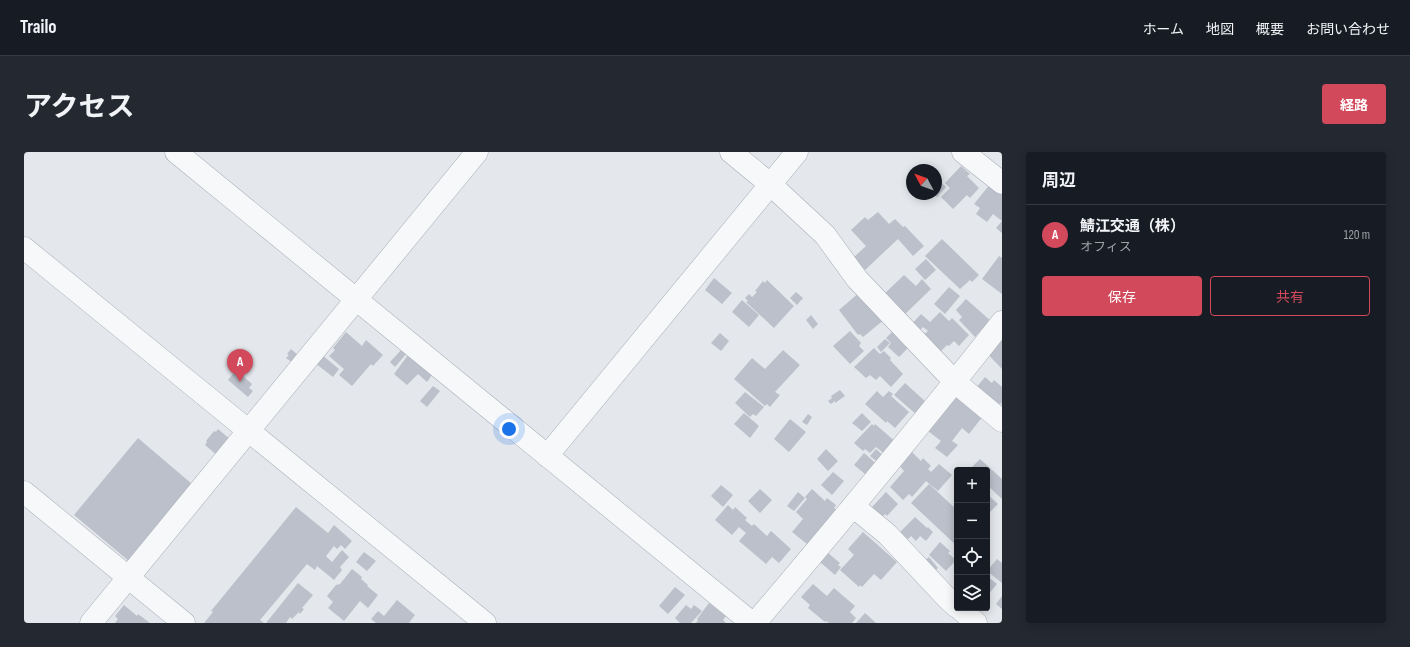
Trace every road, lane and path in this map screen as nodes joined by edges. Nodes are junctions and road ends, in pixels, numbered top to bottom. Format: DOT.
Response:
graph roads {
  1 [pos="176,152"];
  2 [pos="477,152"];
  3 [pos="731,152"];
  4 [pos="797,152"];
  5 [pos="963,152"];
  6 [pos="1002,183"];
  7 [pos="770,184"];
  8 [pos="24,248"];
  9 [pos="355,300"];
  10 [pos="1002,322"];
  11 [pos="955,382"];
  12 [pos="1002,421"];
  13 [pos="249,430"];
  14 [pos="547,456"];
  15 [pos="24,492"];
  16 [pos="853,506"];
  17 [pos="129,577"];
  18 [pos="954,604"];
  19 [pos="962,611"];
  20 [pos="91,623"];
  21 [pos="184,623"];
  22 [pos="485,623"];
  23 [pos="752,623"];
  24 [pos="755,623"];
  25 [pos="976,623"];
  1 -- 9 [label="street"];
  2 -- 9 [label="street"];
  3 -- 7 [label="street"];
  4 -- 7 [label="street"];
  5 -- 6 [label="street"];
  7 -- 11 [label="street"];
  7 -- 14 [label="street"];
  8 -- 13 [label="street"];
  9 -- 13 [label="street"];
  9 -- 14 [label="street"];
  10 -- 11 [label="street"];
  11 -- 12 [label="street"];
  11 -- 16 [label="street"];
  13 -- 17 [label="street"];
  13 -- 22 [label="street"];
  14 -- 23 [label="street"];
  15 -- 17 [label="street"];
  16 -- 18 [label="street"];
  16 -- 24 [label="street"];
  17 -- 20 [label="street"];
  17 -- 21 [label="street"];
  19 -- 25 [label="street"];
}
